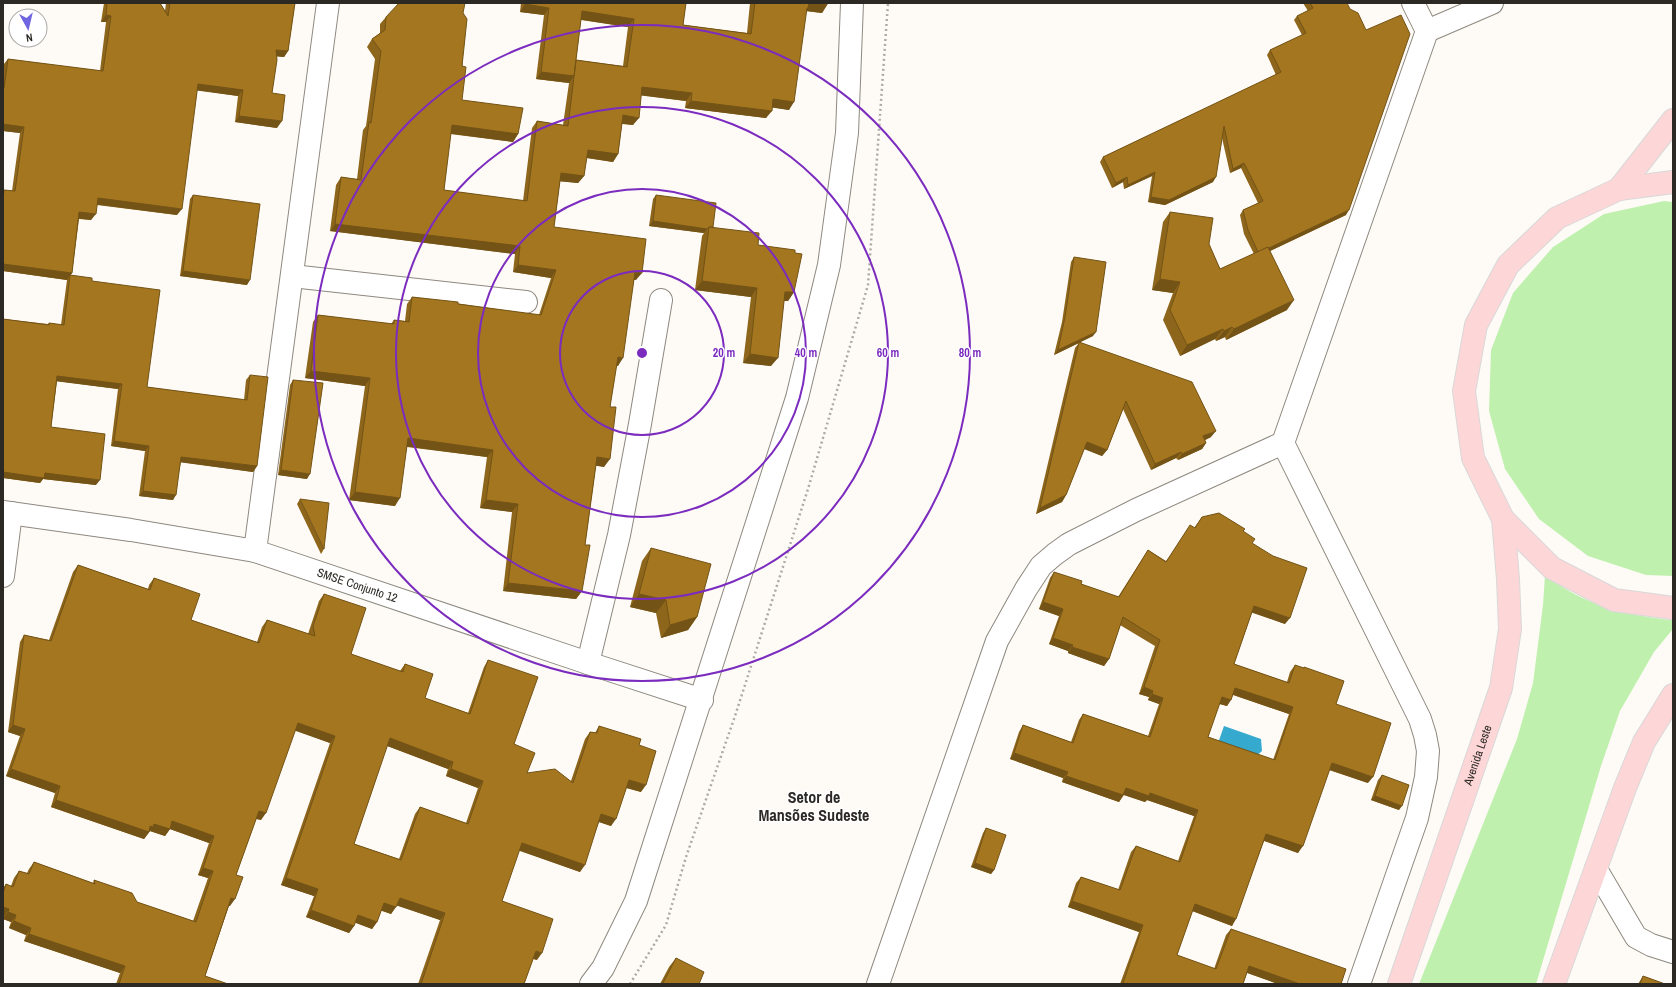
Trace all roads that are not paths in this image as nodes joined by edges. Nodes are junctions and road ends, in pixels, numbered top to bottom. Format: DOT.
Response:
graph roads {
  1 [pos="328,3"];
  2 [pos="852,3"];
  3 [pos="1413,3"];
  4 [pos="1492,3"];
  5 [pos="1427,31"];
  6 [pos="1673,120"];
  7 [pos="1673,182"];
  8 [pos="1619,189"];
  9 [pos="292,276"];
  10 [pos="661,300"];
  11 [pos="526,302"];
  12 [pos="1283,443"];
  13 [pos="7,512"];
  14 [pos="1503,519"];
  15 [pos="255,551"];
  16 [pos="3,576"];
  17 [pos="1673,608"];
  18 [pos="588,663"];
  19 [pos="1673,695"];
  20 [pos="702,700"];
  21 [pos="1596,869"];
  22 [pos="1673,952"];
  23 [pos="591,984"];
  24 [pos="878,984"];
  25 [pos="1359,984"];
  26 [pos="1399,984"];
  27 [pos="1554,984"];
  1 -- 9 [label="street"];
  2 -- 20 [label="street"];
  3 -- 5 [label="street"];
  4 -- 5 [label="street"];
  5 -- 12 [label="street"];
  6 -- 8 [label="main road"];
  7 -- 8 [label="main road"];
  8 -- 14 [label="main road"];
  9 -- 11 [label="street"];
  9 -- 15 [label="street"];
  10 -- 18 [label="street"];
  12 -- 24 [label="street"];
  12 -- 25 [label="street"];
  13 -- 15 [label="street, SMSE Conjunto 12"];
  13 -- 16 [label="street"];
  14 -- 17 [label="main road"];
  14 -- 26 [label="main road, Avenida Leste"];
  15 -- 18 [label="street, SMSE Conjunto 12"];
  18 -- 20 [label="street, SMSE Conjunto 12"];
  19 -- 21 [label="main road"];
  20 -- 23 [label="street"];
  21 -- 22 [label="street"];
  21 -- 27 [label="main road"];
}
